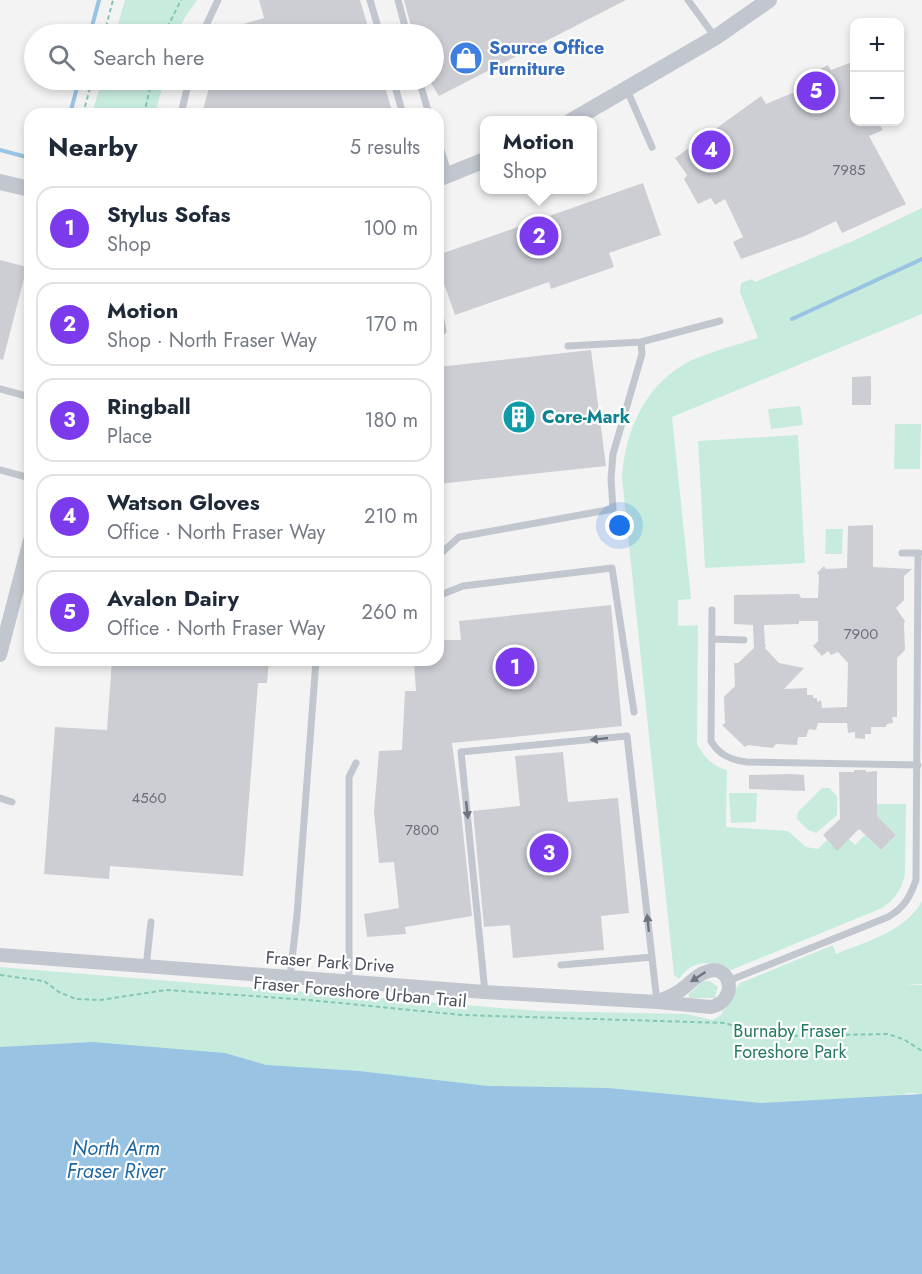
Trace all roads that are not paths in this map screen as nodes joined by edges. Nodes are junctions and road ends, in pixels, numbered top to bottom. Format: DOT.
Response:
graph roads {
  1 [pos="218,0"];
  2 [pos="370,0"];
  3 [pos="398,0"];
  4 [pos="688,0"];
  5 [pos="770,0"];
  6 [pos="207,24"];
  7 [pos="377,24"];
  8 [pos="404,24"];
  9 [pos="716,37"];
  10 [pos="187,90"];
  11 [pos="396,90"];
  12 [pos="422,90"];
  13 [pos="627,90"];
  14 [pos="183,108"];
  15 [pos="402,108"];
  16 [pos="427,108"];
  17 [pos="578,116"];
  18 [pos="652,147"];
  19 [pos="480,162"];
  20 [pos="444,177"];
  21 [pos="0,182"];
  22 [pos="24,188"];
  23 [pos="720,321"];
  24 [pos="641,342"];
  25 [pos="568,346"];
  26 [pos="0,389"];
  27 [pos="24,395"];
  28 [pos="0,470"];
  29 [pos="24,476"];
  30 [pos="444,551"];
  31 [pos="902,553"];
  32 [pos="920,553"];
  33 [pos="24,563"];
  34 [pos="444,594"];
  35 [pos="712,610"];
  36 [pos="712,639"];
  37 [pos="744,640"];
  38 [pos="0,655"];
  39 [pos="316,666"];
  40 [pos="920,667"];
  41 [pos="634,712"];
  42 [pos="356,764"];
  43 [pos="918,765"];
  44 [pos="0,798"];
  45 [pos="12,802"];
  46 [pos="151,922"];
  47 [pos="0,955"];
  48 [pos="652,957"];
  49 [pos="561,965"];
  50 [pos="146,967"];
  51 [pos="290,977"];
  52 [pos="349,980"];
  53 [pos="728,981"];
  54 [pos="485,992"];
  55 [pos="657,1002"];
  1 -- 6 [label="lane"];
  2 -- 7 [label="lane"];
  3 -- 8 [label="lane"];
  4 -- 9 [label="lane"];
  5 -- 9 [label="street"];
  9 -- 13 [label="street"];
  10 -- 14 [label="lane"];
  11 -- 15 [label="lane"];
  12 -- 16 [label="lane"];
  13 -- 17 [label="street"];
  13 -- 18 [label="lane"];
  19 -- 20 [label="street"];
  21 -- 22 [label="street"];
  23 -- 24 [label="lane"];
  24 -- 25 [label="lane"];
  24 -- 30 [label="lane"];
  26 -- 27 [label="lane"];
  28 -- 29 [label="lane"];
  31 -- 32 [label="lane"];
  32 -- 40 [label="lane"];
  33 -- 38 [label="street"];
  34 -- 41 [label="lane"];
  35 -- 36 [label="lane"];
  36 -- 37 [label="lane"];
  36 -- 43 [label="lane"];
  39 -- 51 [label="lane"];
  40 -- 43 [label="lane"];
  42 -- 52 [label="lane"];
  43 -- 53 [label="lane"];
  44 -- 45 [label="lane"];
  46 -- 50 [label="lane"];
  47 -- 50 [label="street, Fraser Park Drive"];
  48 -- 49 [label="lane"];
  48 -- 54 [label="lane, one-way"];
  48 -- 55 [label="lane"];
  50 -- 51 [label="street, Fraser Park Drive"];
  51 -- 52 [label="street, Fraser Park Drive"];
  52 -- 54 [label="street, Fraser Park Drive"];
  53 -- 55 [label="street, one-way"];
  53 -- 55 [label="street, Fraser Park Drive"];
  54 -- 55 [label="street, Fraser Park Drive"];
}
